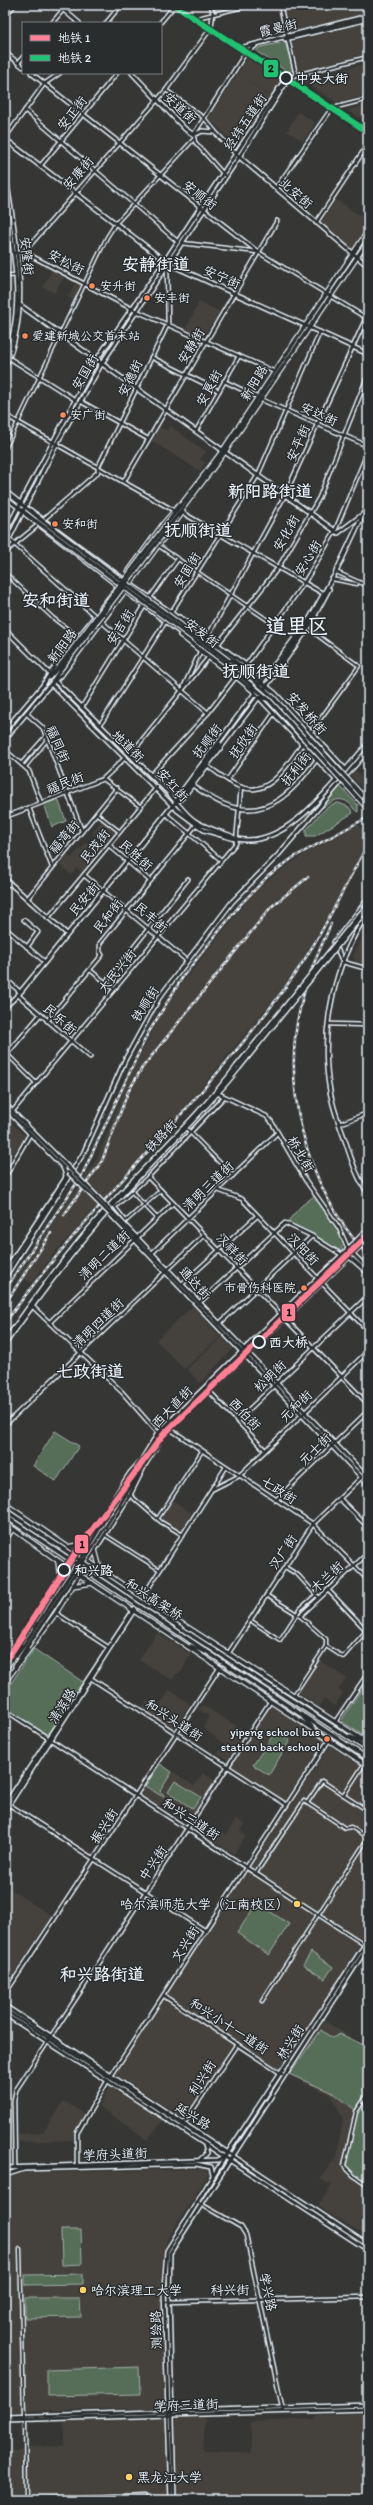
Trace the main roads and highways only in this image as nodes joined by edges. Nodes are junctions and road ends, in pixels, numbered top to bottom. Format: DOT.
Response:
graph roads {
  1 [pos="14,5"];
  2 [pos="58,5"];
  3 [pos="176,5"];
  4 [pos="5,16"];
  5 [pos="368,17"];
  6 [pos="78,22"];
  7 [pos="287,38"];
  8 [pos="240,48"];
  9 [pos="246,52"];
  10 [pos="133,74"];
  11 [pos="288,79"];
  12 [pos="215,132"];
  13 [pos="368,132"];
  14 [pos="5,138"];
  15 [pos="236,154"];
  16 [pos="240,157"];
  17 [pos="5,171"];
  18 [pos="223,173"];
  19 [pos="226,177"];
  20 [pos="5,198"];
  21 [pos="368,230"];
  22 [pos="368,241"];
  23 [pos="15,253"];
  24 [pos="352,254"];
  25 [pos="357,258"];
  26 [pos="165,261"];
  27 [pos="168,265"];
  28 [pos="368,266"];
  29 [pos="20,305"];
  30 [pos="304,325"];
  31 [pos="310,328"];
  32 [pos="368,354"];
  33 [pos="7,358"];
  34 [pos="96,359"];
  35 [pos="102,363"];
  36 [pos="5,367"];
  37 [pos="224,451"];
  38 [pos="5,491"];
  39 [pos="5,497"];
  40 [pos="184,504"];
  41 [pos="368,504"];
  42 [pos="19,506"];
  43 [pos="24,509"];
  44 [pos="175,513"];
  45 [pos="362,515"];
  46 [pos="38,521"];
  47 [pos="5,533"];
  48 [pos="5,547"];
  49 [pos="336,572"];
  50 [pos="123,579"];
  51 [pos="130,584"];
  52 [pos="118,586"];
  53 [pos="125,591"];
  54 [pos="322,604"];
  55 [pos="171,613"];
  56 [pos="5,630"];
  57 [pos="210,642"];
  58 [pos="202,651"];
  59 [pos="228,662"];
  60 [pos="246,665"];
  61 [pos="278,665"];
  62 [pos="59,669"];
  63 [pos="49,674"];
  64 [pos="235,678"];
  65 [pos="55,681"];
  66 [pos="261,682"];
  67 [pos="52,684"];
  68 [pos="252,684"];
  69 [pos="43,685"];
  70 [pos="266,686"];
  71 [pos="47,688"];
  72 [pos="257,695"];
  73 [pos="271,698"];
  74 [pos="5,730"];
  75 [pos="5,739"];
  76 [pos="220,744"];
  77 [pos="368,744"];
  78 [pos="368,750"];
  79 [pos="344,768"];
  80 [pos="347,772"];
  81 [pos="335,780"];
  82 [pos="338,783"];
  83 [pos="368,802"];
  84 [pos="175,803"];
  85 [pos="368,809"];
  86 [pos="236,839"];
  87 [pos="5,880"];
  88 [pos="368,898"];
  89 [pos="368,904"];
  90 [pos="368,908"];
  91 [pos="368,913"];
  92 [pos="67,934"];
  93 [pos="343,962"];
  94 [pos="5,1007"];
  95 [pos="237,1068"];
  96 [pos="5,1104"];
  97 [pos="5,1108"];
  98 [pos="12,1113"];
  99 [pos="63,1167"];
  100 [pos="69,1171"];
  101 [pos="368,1193"];
  102 [pos="368,1230"];
  103 [pos="362,1235"];
  104 [pos="136,1239"];
  105 [pos="367,1240"];
  106 [pos="349,1247"];
  107 [pos="353,1253"];
  108 [pos="343,1254"];
  109 [pos="349,1257"];
  110 [pos="368,1269"];
  111 [pos="167,1270"];
  112 [pos="5,1271"];
  113 [pos="368,1273"];
  114 [pos="5,1277"];
  115 [pos="198,1304"];
  116 [pos="31,1305"];
  117 [pos="5,1340"];
  118 [pos="5,1344"];
  119 [pos="242,1351"];
  120 [pos="246,1355"];
  121 [pos="303,1414"];
  122 [pos="147,1457"];
  123 [pos="368,1478"];
  124 [pos="368,1484"];
  125 [pos="5,1504"];
  126 [pos="5,1510"];
  127 [pos="5,1516"];
  128 [pos="5,1523"];
  129 [pos="85,1543"];
  130 [pos="65,1547"];
  131 [pos="92,1548"];
  132 [pos="78,1555"];
  133 [pos="57,1560"];
  134 [pos="87,1562"];
  135 [pos="69,1568"];
  136 [pos="100,1570"];
  137 [pos="79,1574"];
  138 [pos="60,1582"];
  139 [pos="93,1583"];
  140 [pos="72,1586"];
  141 [pos="142,1598"];
  142 [pos="134,1610"];
  143 [pos="194,1637"];
  144 [pos="182,1643"];
  145 [pos="25,1646"];
  146 [pos="217,1647"];
  147 [pos="214,1656"];
  148 [pos="5,1671"];
  149 [pos="5,1682"];
  150 [pos="298,1712"];
  151 [pos="317,1732"];
  152 [pos="342,1734"];
  153 [pos="50,1739"];
  154 [pos="368,1744"];
  155 [pos="368,1750"];
  156 [pos="368,1758"];
  157 [pos="367,1764"];
  158 [pos="6,1804"];
  159 [pos="5,1811"];
  160 [pos="368,1940"];
  161 [pos="367,1945"];
  162 [pos="5,2006"];
  163 [pos="5,2010"];
  164 [pos="5,2014"];
  165 [pos="50,2039"];
  166 [pos="109,2078"];
  167 [pos="204,2144"];
  168 [pos="226,2153"];
  169 [pos="231,2156"];
  170 [pos="225,2157"];
  171 [pos="229,2160"];
  172 [pos="194,2161"];
  173 [pos="5,2168"];
  174 [pos="5,2175"];
  175 [pos="213,2176"];
  176 [pos="199,2203"];
  177 [pos="368,2245"];
  178 [pos="368,2250"];
  179 [pos="368,2406"];
  180 [pos="368,2409"];
  181 [pos="282,2410"];
  182 [pos="170,2414"];
  183 [pos="5,2417"];
  184 [pos="25,2418"];
  185 [pos="5,2420"];
  186 [pos="172,2500"];
  1 -- 4 [label="main road"];
  2 -- 6 [label="main road"];
  3 -- 8 [label="main road"];
  5 -- 7 [label="main road, 霞曼街"];
  7 -- 8 [label="main road, 霞曼街"];
  7 -- 9 [label="main road, 霞曼街"];
  8 -- 9 [label="main road"];
  9 -- 11 [label="main road"];
  10 -- 12 [label="main road, 安道街"];
  11 -- 13 [label="main road"];
  11 -- 15 [label="main road, 经纬五道街"];
  11 -- 16 [label="main road, 经纬五道街"];
  12 -- 15 [label="main road, 北安街"];
  14 -- 26 [label="main road, 安宁街"];
  15 -- 16 [label="main road, 北安街"];
  15 -- 18 [label="main road, 经纬五道街"];
  16 -- 19 [label="main road, 经纬五道街"];
  16 -- 24 [label="main road, 北安街"];
  17 -- 23 [label="main road, 安隆街"];
  18 -- 26 [label="main road, 安国街"];
  19 -- 27 [label="main road, 安国街"];
  20 -- 23 [label="main road, 安隆街"];
  21 -- 24 [label="highway, 新阳路"];
  22 -- 25 [label="highway, 新阳路"];
  23 -- 29 [label="main road, 安隆街"];
  23 -- 33 [label="main road, 安隆街"];
  24 -- 25 [label="main road, 北安街"];
  24 -- 30 [label="highway, 新阳路"];
  25 -- 28 [label="main road, 北安街"];
  25 -- 31 [label="highway, 新阳路"];
  26 -- 27 [label="main road, 安宁街"];
  26 -- 34 [label="main road, 安国街"];
  27 -- 30 [label="main road, 安宁街"];
  27 -- 35 [label="main road, 安国街"];
  29 -- 33 [label="main road, 安隆街"];
  29 -- 34 [label="main road"];
  30 -- 31 [label="main road, 安宁街"];
  30 -- 37 [label="highway, 新阳路"];
  31 -- 32 [label="main road, 安宁街"];
  31 -- 37 [label="highway, 新阳路"];
  33 -- 36 [label="main road, 安隆街"];
  34 -- 35 [label="main road"];
  34 -- 42 [label="main road, 安国街"];
  35 -- 37 [label="main road"];
  35 -- 43 [label="main road, 安国街"];
  37 -- 40 [label="highway, 新阳路"];
  37 -- 45 [label="main road"];
  38 -- 42 [label="main road, 安发街"];
  39 -- 42 [label="main road, 安发街"];
  40 -- 44 [label="highway, 新阳路"];
  40 -- 51 [label="highway, 新阳路"];
  41 -- 45 [label="main road"];
  42 -- 43 [label="main road, 安发街"];
  42 -- 47 [label="main road, 安国街"];
  43 -- 46 [label="main road, 安发街"];
  43 -- 46 [label="main road, 安发街"];
  43 -- 48 [label="main road, 安国街"];
  43 -- 50 [label="main road, 安发街"];
  44 -- 50 [label="highway, 新阳路"];
  44 -- 62 [label="highway, 新阳路, bridge"];
  45 -- 49 [label="main road"];
  46 -- 52 [label="main road, 安发街"];
  46 -- 59 [label="highway, 安发街, bridge"];
  50 -- 51 [label="highway"];
  50 -- 52 [label="highway"];
  51 -- 53 [label="highway"];
  51 -- 55 [label="main road, 安发街"];
  52 -- 53 [label="highway"];
  52 -- 63 [label="main road, 新阳路"];
  53 -- 58 [label="main road, 安发街"];
  53 -- 65 [label="main road, 新阳路"];
  54 -- 61 [label="main road"];
  54 -- 66 [label="main road"];
  54 -- 70 [label="main road"];
  55 -- 57 [label="main road"];
  55 -- 60 [label="main road, 安发街"];
  56 -- 63 [label="main road"];
  57 -- 59 [label="highway"];
  57 -- 66 [label="main road"];
  58 -- 59 [label="highway"];
  58 -- 64 [label="main road, 安发街"];
  58 -- 72 [label="main road, 安发街"];
  59 -- 66 [label="highway, 安发街"];
  59 -- 68 [label="highway, 安发街"];
  62 -- 69 [label="main road, 新阳路"];
  62 -- 71 [label="main road, 新阳路"];
  63 -- 69 [label="main road, 新阳路"];
  65 -- 67 [label="main road, 新阳路"];
  65 -- 84 [label="main road, 安红街"];
  66 -- 70 [label="highway, 安发街"];
  67 -- 71 [label="main road, 新阳路"];
  67 -- 84 [label="main road, 地道街"];
  68 -- 72 [label="highway"];
  68 -- 73 [label="highway, 安发街"];
  69 -- 74 [label="main road, 新阳路"];
  70 -- 73 [label="highway, 安发街"];
  70 -- 79 [label="main road, 安发桥街"];
  71 -- 75 [label="main road, 新阳路"];
  72 -- 73 [label="highway"];
  72 -- 81 [label="main road, 安发桥街"];
  72 -- 84 [label="main road, 抚顺街"];
  72 -- 84 [label="main road, 抚顺街"];
  73 -- 83 [label="highway, 安发街, bridge"];
  73 -- 85 [label="highway, 安发街, bridge"];
  76 -- 84 [label="main road, 抚顺街"];
  77 -- 79 [label="main road"];
  78 -- 80 [label="main road, 铁顺街"];
  79 -- 80 [label="main road, 安发桥街"];
  79 -- 81 [label="main road"];
  80 -- 82 [label="main road, 铁顺街"];
  81 -- 82 [label="main road, 安发桥街"];
  81 -- 86 [label="main road, 安红街"];
  82 -- 114 [label="main road, 铁顺街"];
  84 -- 86 [label="main road, 安红街"];
  84 -- 86 [label="main road, 地道街"];
  84 -- 92 [label="main road, 民安街"];
  87 -- 92 [label="main road"];
  88 -- 93 [label="main road"];
  89 -- 95 [label="main road, 铁路街, bridge"];
  90 -- 95 [label="main road, bridge"];
  91 -- 93 [label="main road"];
  92 -- 94 [label="main road, 民安街"];
  93 -- 101 [label="main road"];
  95 -- 116 [label="main road, 铁路街"];
  96 -- 98 [label="main road"];
  97 -- 98 [label="main road"];
  98 -- 99 [label="main road"];
  98 -- 100 [label="main road"];
  99 -- 100 [label="main road"];
  99 -- 112 [label="main road"];
  100 -- 104 [label="main road, 通达街, bridge"];
  102 -- 103 [label="main road, 西大直街"];
  103 -- 105 [label="main road"];
  103 -- 106 [label="main road, 西大直街, bridge"];
  104 -- 111 [label="main road, 通达街"];
  104 -- 111 [label="main road, 通达街"];
  105 -- 107 [label="main road, 西大直街, bridge"];
  106 -- 107 [label="main road"];
  106 -- 108 [label="main road, 西大直街"];
  107 -- 109 [label="main road, 西大直街"];
  107 -- 110 [label="main road"];
  108 -- 109 [label="main road"];
  108 -- 119 [label="main road, 西大直街"];
  109 -- 113 [label="main road"];
  109 -- 120 [label="main road, 西大直街"];
  111 -- 115 [label="main road, 通达街"];
  111 -- 115 [label="main road, 通达街"];
  115 -- 119 [label="main road, 通达街"];
  116 -- 117 [label="main road, 铁路街"];
  116 -- 118 [label="main road, 铁路街"];
  119 -- 120 [label="main road, 通达街"];
  119 -- 122 [label="main road, 西大直街"];
  120 -- 121 [label="main road, 通达街"];
  120 -- 122 [label="main road, 西大直街"];
  121 -- 123 [label="main road, 通达街"];
  121 -- 124 [label="main road, 通达街"];
  122 -- 129 [label="main road"];
  122 -- 131 [label="main road, 西大直街"];
  122 -- 131 [label="main road"];
  125 -- 130 [label="highway"];
  126 -- 143 [label="highway, 和兴高架桥, bridge"];
  127 -- 147 [label="highway, 和兴高架桥, bridge"];
  128 -- 133 [label="highway"];
  129 -- 130 [label="highway"];
  129 -- 132 [label="highway"];
  130 -- 132 [label="highway"];
  131 -- 134 [label="highway"];
  131 -- 136 [label="highway"];
  131 -- 145 [label="highway, 西大直街, bridge"];
  132 -- 134 [label="highway"];
  132 -- 135 [label="highway"];
  133 -- 135 [label="highway"];
  133 -- 138 [label="highway"];
  134 -- 136 [label="highway"];
  134 -- 137 [label="highway"];
  135 -- 137 [label="highway"];
  135 -- 138 [label="highway"];
  136 -- 141 [label="highway"];
  137 -- 139 [label="highway"];
  137 -- 140 [label="highway"];
  138 -- 148 [label="highway"];
  139 -- 140 [label="highway"];
  139 -- 142 [label="highway"];
  140 -- 149 [label="highway"];
  141 -- 142 [label="main road, 清滨路"];
  141 -- 146 [label="highway"];
  142 -- 144 [label="highway"];
  142 -- 153 [label="main road, 清滨路"];
  142 -- 153 [label="main road, 清滨路"];
  143 -- 146 [label="highway"];
  143 -- 152 [label="highway"];
  144 -- 147 [label="highway"];
  144 -- 151 [label="highway"];
  145 -- 148 [label="highway, 西大直街"];
  145 -- 149 [label="highway, 西大直街"];
  146 -- 154 [label="highway"];
  147 -- 150 [label="highway"];
  150 -- 151 [label="highway"];
  150 -- 156 [label="highway"];
  151 -- 157 [label="highway"];
  152 -- 154 [label="highway"];
  152 -- 155 [label="highway"];
  153 -- 158 [label="main road, 清滨路"];
  158 -- 159 [label="main road, 清滨路"];
  160 -- 161 [label="main road, 林兴街"];
  161 -- 168 [label="main road, 林兴街"];
  161 -- 169 [label="main road, 林兴街"];
  162 -- 165 [label="main road, 延兴路"];
  163 -- 165 [label="main road"];
  164 -- 165 [label="main road, 延兴路"];
  165 -- 166 [label="main road, 延兴路"];
  165 -- 166 [label="main road, 延兴路"];
  166 -- 167 [label="main road, 延兴路"];
  166 -- 168 [label="main road"];
  166 -- 168 [label="main road, 延兴路"];
  167 -- 170 [label="main road, 延兴路"];
  167 -- 172 [label="main road"];
  168 -- 169 [label="main road, 延兴路"];
  168 -- 170 [label="main road, 测绘路"];
  169 -- 171 [label="main road, 测绘路"];
  169 -- 177 [label="main road, 延兴路"];
  170 -- 171 [label="main road, 延兴路"];
  170 -- 172 [label="main road, 学府头道街"];
  170 -- 175 [label="main road, 测绘路"];
  171 -- 176 [label="main road, 测绘路"];
  171 -- 178 [label="main road, 延兴路"];
  172 -- 173 [label="main road, 学府头道街"];
  174 -- 175 [label="main road, 学府头道街"];
  175 -- 176 [label="main road, 测绘路"];
  176 -- 182 [label="main road, 测绘路"];
  176 -- 182 [label="main road, 测绘路"];
  179 -- 181 [label="main road, 学府三道街"];
  180 -- 181 [label="main road, 学府三道街"];
  181 -- 182 [label="main road, 学府三道街"];
  182 -- 184 [label="main road, 学府三道街"];
  182 -- 186 [label="main road, 测绘路"];
  183 -- 184 [label="main road, 学府三道街"];
  184 -- 185 [label="main road, 学府三道街"];
}
